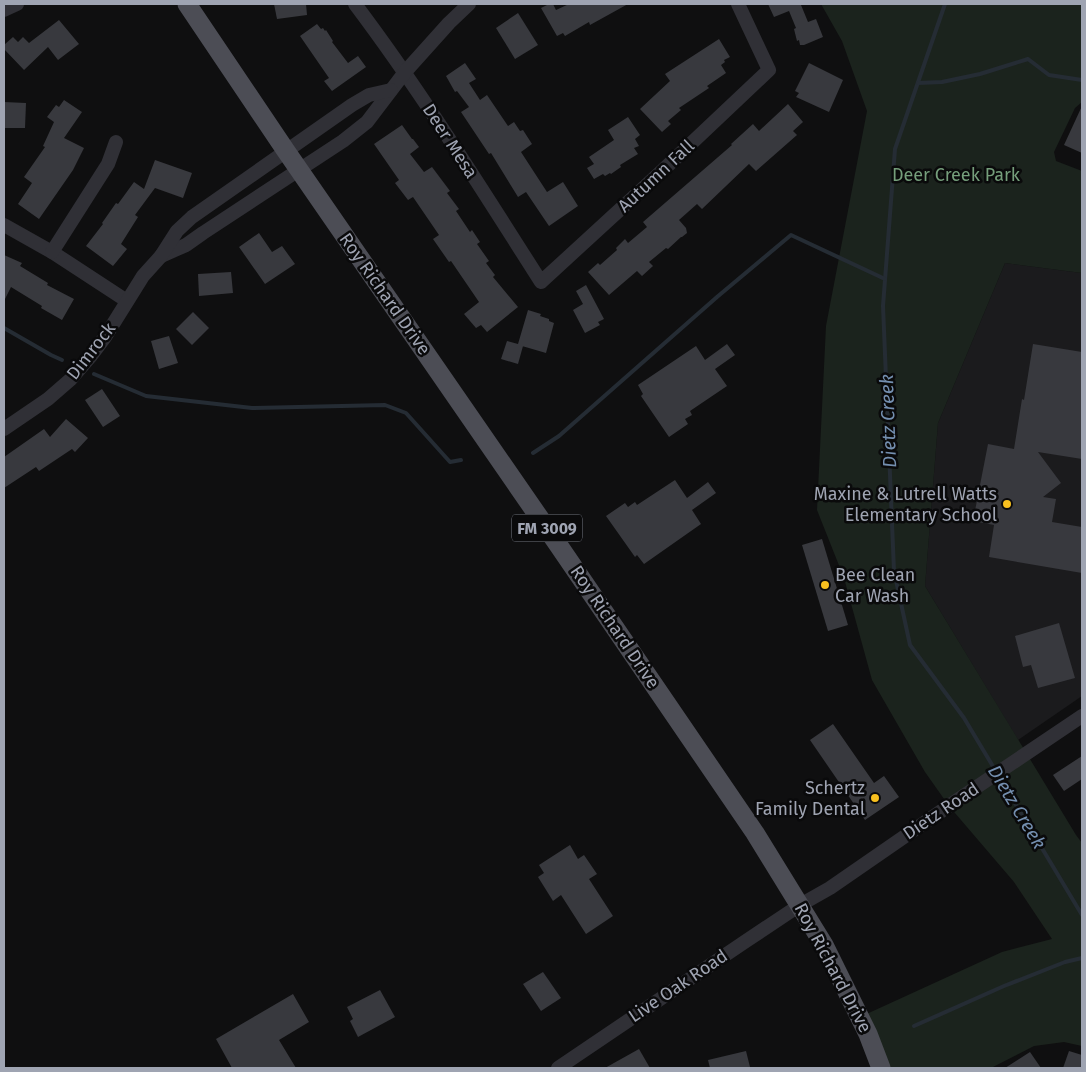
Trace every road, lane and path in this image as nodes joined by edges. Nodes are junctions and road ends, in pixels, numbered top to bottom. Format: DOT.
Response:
graph roads {
  1 [pos="17,4"];
  2 [pos="186,4"];
  3 [pos="355,4"];
  4 [pos="469,4"];
  5 [pos="738,4"];
  6 [pos="4,10"];
  7 [pos="405,72"];
  8 [pos="391,90"];
  9 [pos="116,142"];
  10 [pos="286,151"];
  11 [pos="300,170"];
  12 [pos="4,225"];
  13 [pos="52,252"];
  14 [pos="161,256"];
  15 [pos="541,282"];
  16 [pos="127,301"];
  17 [pos="4,428"];
  18 [pos="1082,716"];
  19 [pos="800,905"];
  20 [pos="558,1068"];
  21 [pos="881,1068"];
  1 -- 6 [label="street"];
  2 -- 10 [label="main road, Roy Richard Drive / FM 3009"];
  3 -- 7 [label="street, Deer Mesa"];
  4 -- 7 [label="street, Dimrock"];
  5 -- 15 [label="street, Autumn Fall"];
  7 -- 8 [label="street, Dimrock"];
  7 -- 15 [label="street, Deer Mesa"];
  8 -- 10 [label="street, Dimrock"];
  8 -- 11 [label="street, Dimrock"];
  9 -- 13 [label="street"];
  10 -- 11 [label="main road, Roy Richard Drive / FM 3009"];
  10 -- 14 [label="street, Dimrock"];
  11 -- 14 [label="street, Dimrock"];
  11 -- 19 [label="main road, Roy Richard Drive / FM 3009"];
  12 -- 13 [label="street"];
  13 -- 16 [label="street"];
  14 -- 16 [label="street, Dimrock"];
  16 -- 17 [label="street, Dimrock"];
  18 -- 19 [label="street, Dietz Road"];
  19 -- 20 [label="street, Live Oak Road"];
  19 -- 21 [label="main road, Roy Richard Drive / FM 3009"];
}
